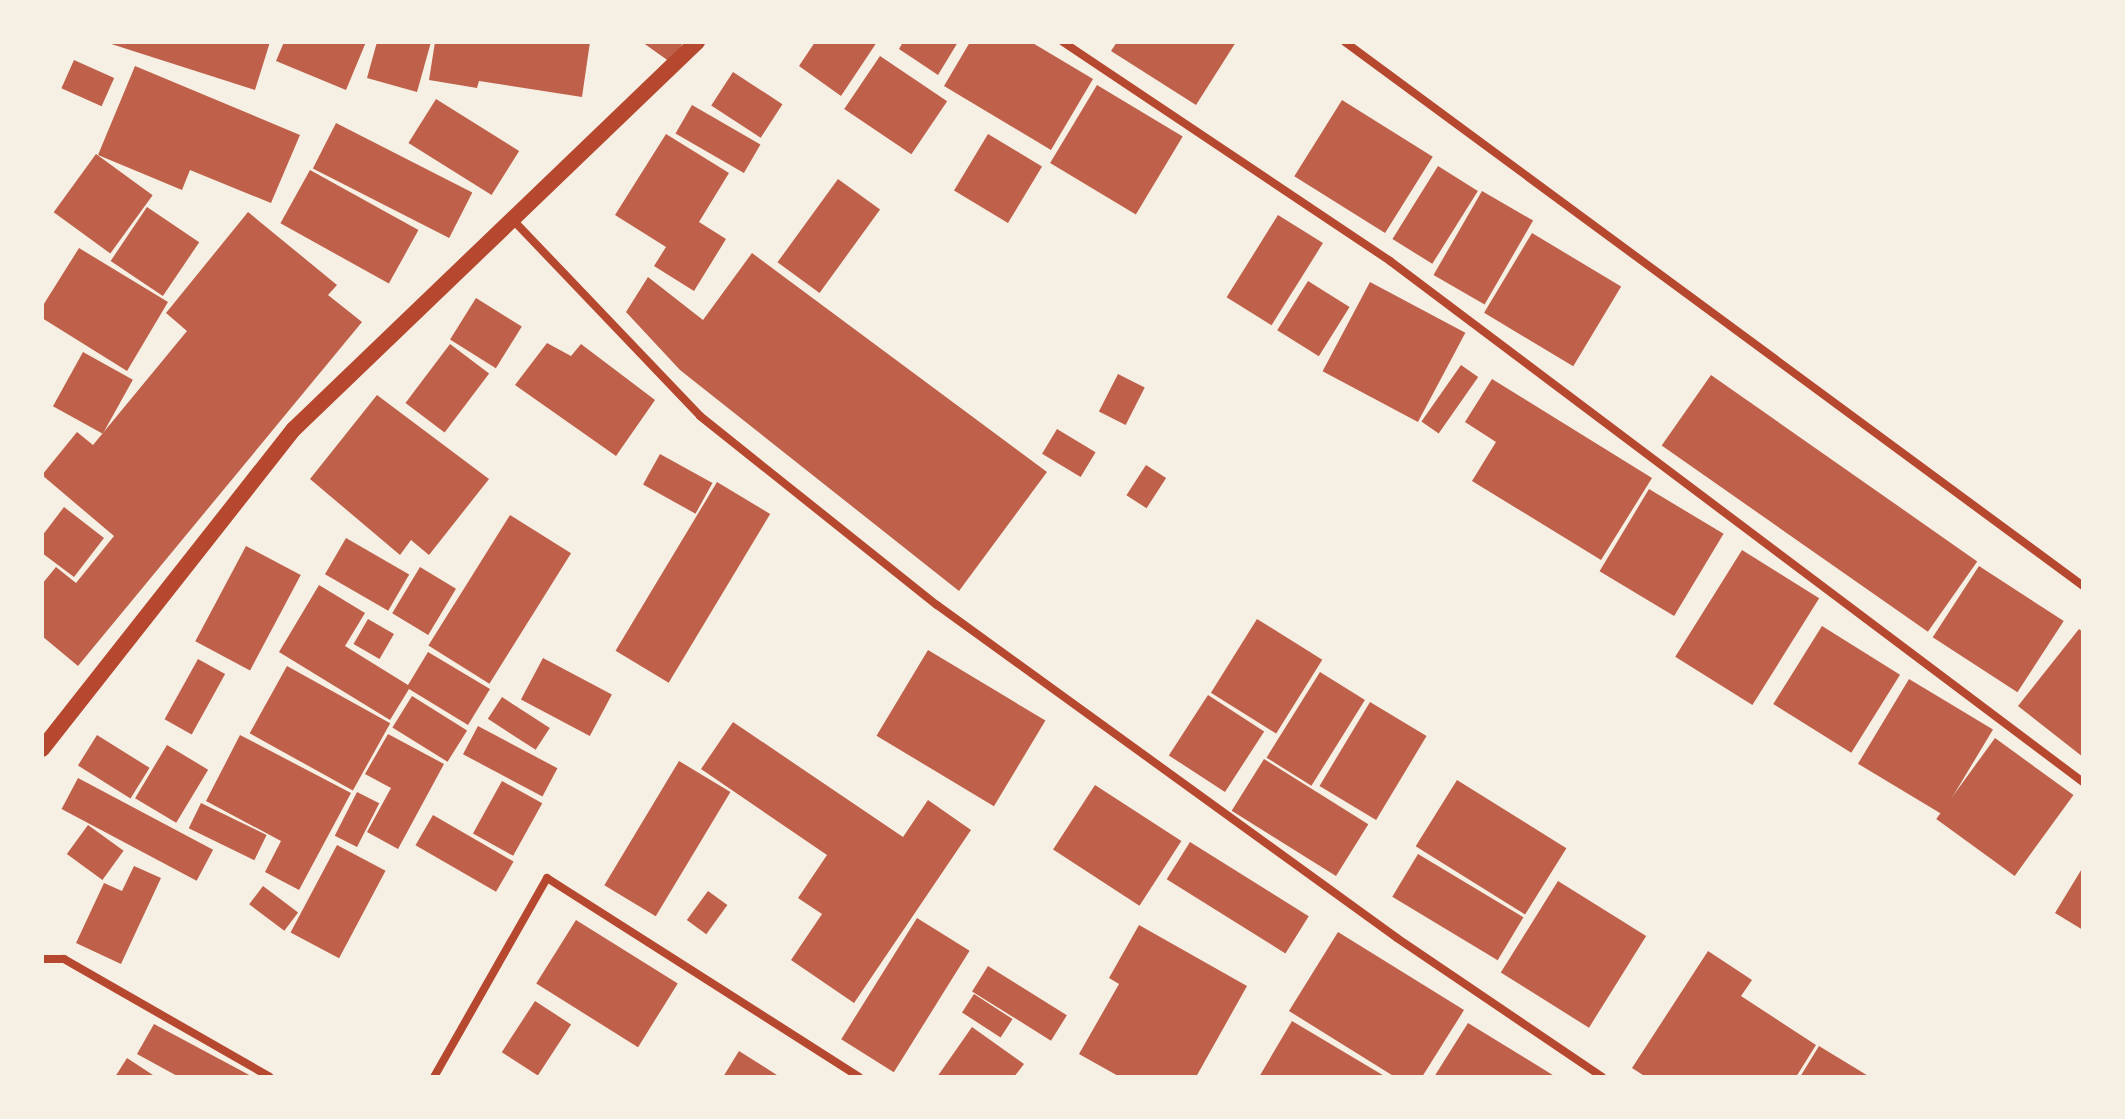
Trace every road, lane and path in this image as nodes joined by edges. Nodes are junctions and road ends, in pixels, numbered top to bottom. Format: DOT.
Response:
graph roads {
  1 [pos="697,42"];
  2 [pos="1063,42"];
  3 [pos="1345,42"];
  4 [pos="513,220"];
  5 [pos="2083,586"];
  6 [pos="42,749"];
  7 [pos="2083,782"];
  8 [pos="42,959"];
  9 [pos="270,1077"];
  10 [pos="434,1077"];
  11 [pos="859,1077"];
  12 [pos="1602,1077"];
  1 -- 4 [label="main road"];
  2 -- 7 [label="street"];
  3 -- 5 [label="street"];
  4 -- 6 [label="main road"];
  4 -- 12 [label="street"];
  8 -- 9 [label="street"];
  10 -- 11 [label="street"];
}
